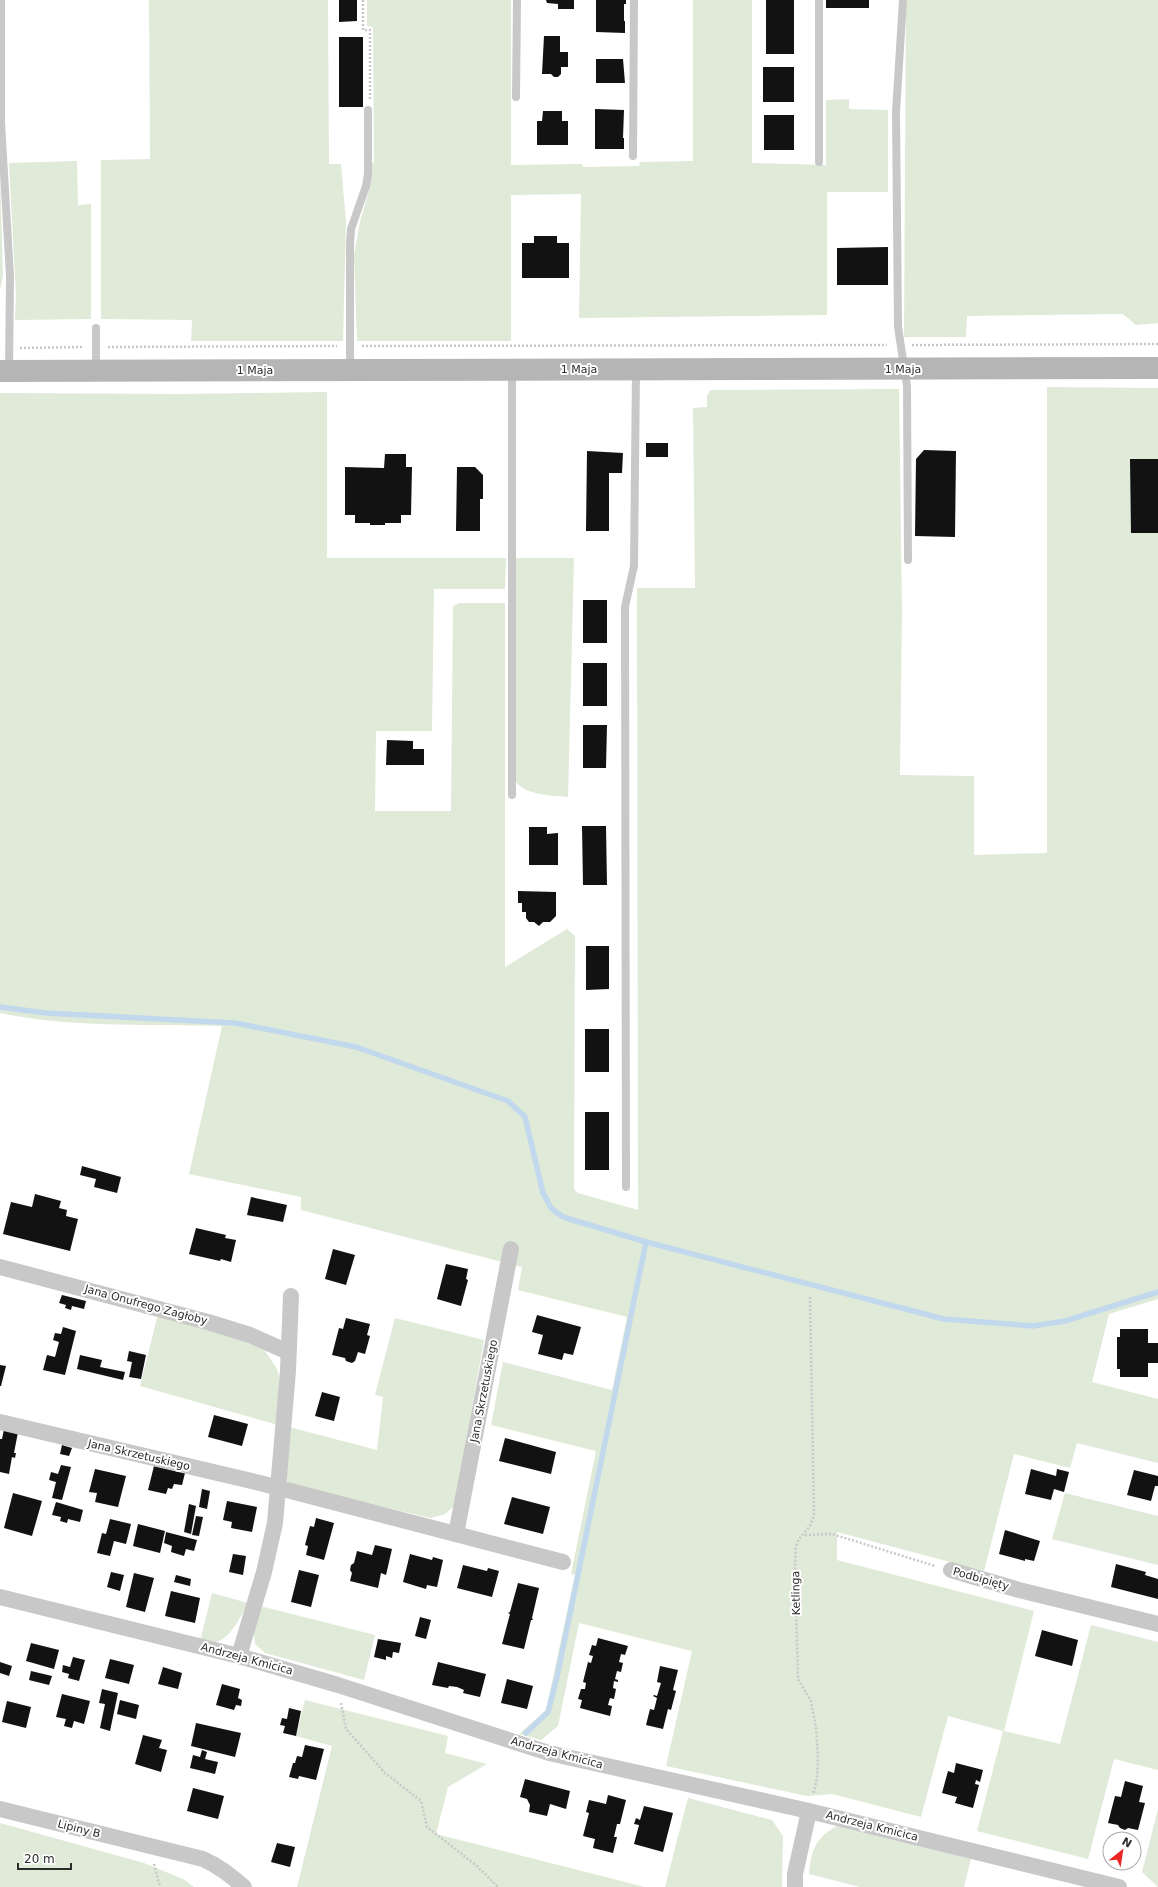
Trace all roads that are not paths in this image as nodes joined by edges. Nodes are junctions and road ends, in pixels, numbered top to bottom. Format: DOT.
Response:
graph roads {
  1 [pos="1,0"];
  2 [pos="517,0"];
  3 [pos="634,0"];
  4 [pos="819,0"];
  5 [pos="903,0"];
  6 [pos="516,97"];
  7 [pos="368,110"];
  8 [pos="633,156"];
  9 [pos="819,162"];
  10 [pos="96,328"];
  11 [pos="1158,368"];
  12 [pos="350,369"];
  13 [pos="512,369"];
  14 [pos="636,369"];
  15 [pos="903,369"];
  16 [pos="96,370"];
  17 [pos="4,371"];
  18 [pos="908,560"];
  19 [pos="512,795"];
  20 [pos="626,1188"];
  21 [pos="511,1249"];
  22 [pos="0,1267"];
  23 [pos="291,1296"];
  24 [pos="288,1352"];
  25 [pos="0,1422"];
  26 [pos="279,1488"];
  27 [pos="456,1534"];
  28 [pos="563,1562"];
  29 [pos="951,1570"];
  30 [pos="0,1597"];
  31 [pos="1158,1624"];
  32 [pos="239,1656"];
  33 [pos="0,1809"];
  34 [pos="809,1811"];
  35 [pos="244,1887"];
  36 [pos="795,1887"];
  37 [pos="1119,1887"];
  1 -- 17 [label="lane"];
  2 -- 6 [label="lane"];
  3 -- 8 [label="lane"];
  4 -- 9 [label="lane"];
  5 -- 15 [label="lane"];
  7 -- 12 [label="lane"];
  10 -- 16 [label="lane"];
  11 -- 15 [label="main road, 1 Maja"];
  12 -- 13 [label="main road, 1 Maja"];
  12 -- 16 [label="main road, 1 Maja"];
  13 -- 14 [label="main road, 1 Maja"];
  13 -- 19 [label="lane"];
  14 -- 15 [label="main road, 1 Maja"];
  14 -- 20 [label="lane"];
  15 -- 18 [label="lane"];
  16 -- 17 [label="main road, 1 Maja"];
  21 -- 27 [label="street, Jana Skrzetuskiego"];
  22 -- 24 [label="street, Jana Onufrego Zagłoby"];
  23 -- 24 [label="street"];
  24 -- 26 [label="street"];
  25 -- 26 [label="street, Jana Skrzetuskiego"];
  26 -- 27 [label="street, Jana Skrzetuskiego"];
  26 -- 32 [label="street"];
  27 -- 28 [label="street, Jana Skrzetuskiego"];
  29 -- 31 [label="street, Podbipięty"];
  30 -- 32 [label="street, Andrzeja Kmicica"];
  32 -- 34 [label="street, Andrzeja Kmicica"];
  33 -- 35 [label="street, Lipiny B"];
  34 -- 36 [label="street"];
  34 -- 37 [label="street, Andrzeja Kmicica"];
}
